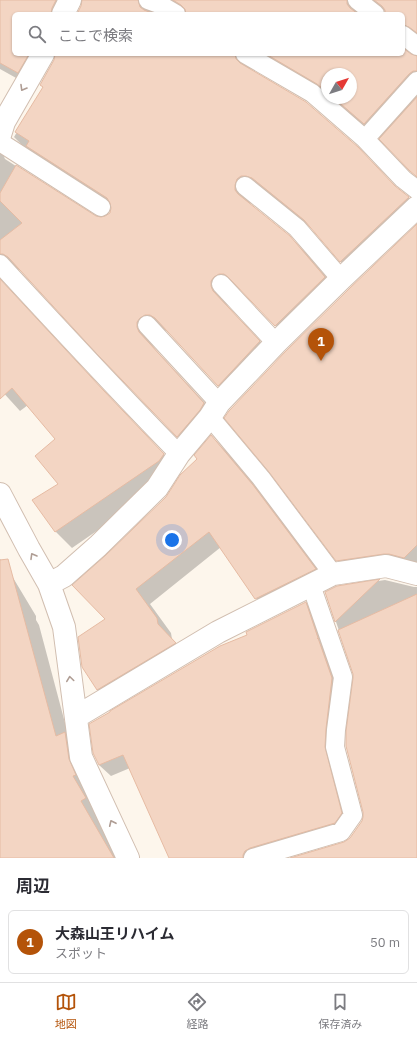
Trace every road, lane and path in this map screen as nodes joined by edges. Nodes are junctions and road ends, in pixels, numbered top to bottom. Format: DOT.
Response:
graph roads {
  1 [pos="70,0"];
  2 [pos="148,0"];
  3 [pos="357,0"];
  4 [pos="64,12"];
  5 [pos="173,12"];
  6 [pos="372,12"];
  7 [pos="405,37"];
  8 [pos="417,46"];
  9 [pos="42,56"];
  10 [pos="248,56"];
  11 [pos="417,81"];
  12 [pos="1,129"];
  13 [pos="365,139"];
  14 [pos="245,186"];
  15 [pos="417,190"];
  16 [pos="101,207"];
  17 [pos="417,207"];
  18 [pos="0,264"];
  19 [pos="340,279"];
  20 [pos="221,284"];
  21 [pos="147,325"];
  22 [pos="276,343"];
  23 [pos="215,410"];
  24 [pos="179,454"];
  25 [pos="0,494"];
  26 [pos="333,574"];
  27 [pos="417,574"];
  28 [pos="49,584"];
  29 [pos="311,585"];
  30 [pos="76,718"];
  31 [pos="128,858"];
  32 [pos="253,858"];
  1 -- 4 [label="street"];
  2 -- 5 [label="lane"];
  3 -- 6 [label="lane"];
  7 -- 8 [label="lane"];
  9 -- 12 [label="street, one-way"];
  10 -- 13 [label="lane"];
  11 -- 13 [label="lane"];
  12 -- 16 [label="lane"];
  13 -- 15 [label="lane"];
  14 -- 19 [label="lane"];
  17 -- 19 [label="street"];
  18 -- 24 [label="lane"];
  19 -- 22 [label="street"];
  20 -- 22 [label="lane"];
  21 -- 23 [label="lane"];
  22 -- 23 [label="street"];
  23 -- 24 [label="street"];
  23 -- 26 [label="lane"];
  24 -- 28 [label="street"];
  28 -- 25 [label="street, one-way"];
  26 -- 27 [label="street"];
  26 -- 29 [label="street"];
  30 -- 28 [label="street, one-way"];
  29 -- 30 [label="street"];
  29 -- 32 [label="lane"];
  31 -- 30 [label="street, one-way"];
}
